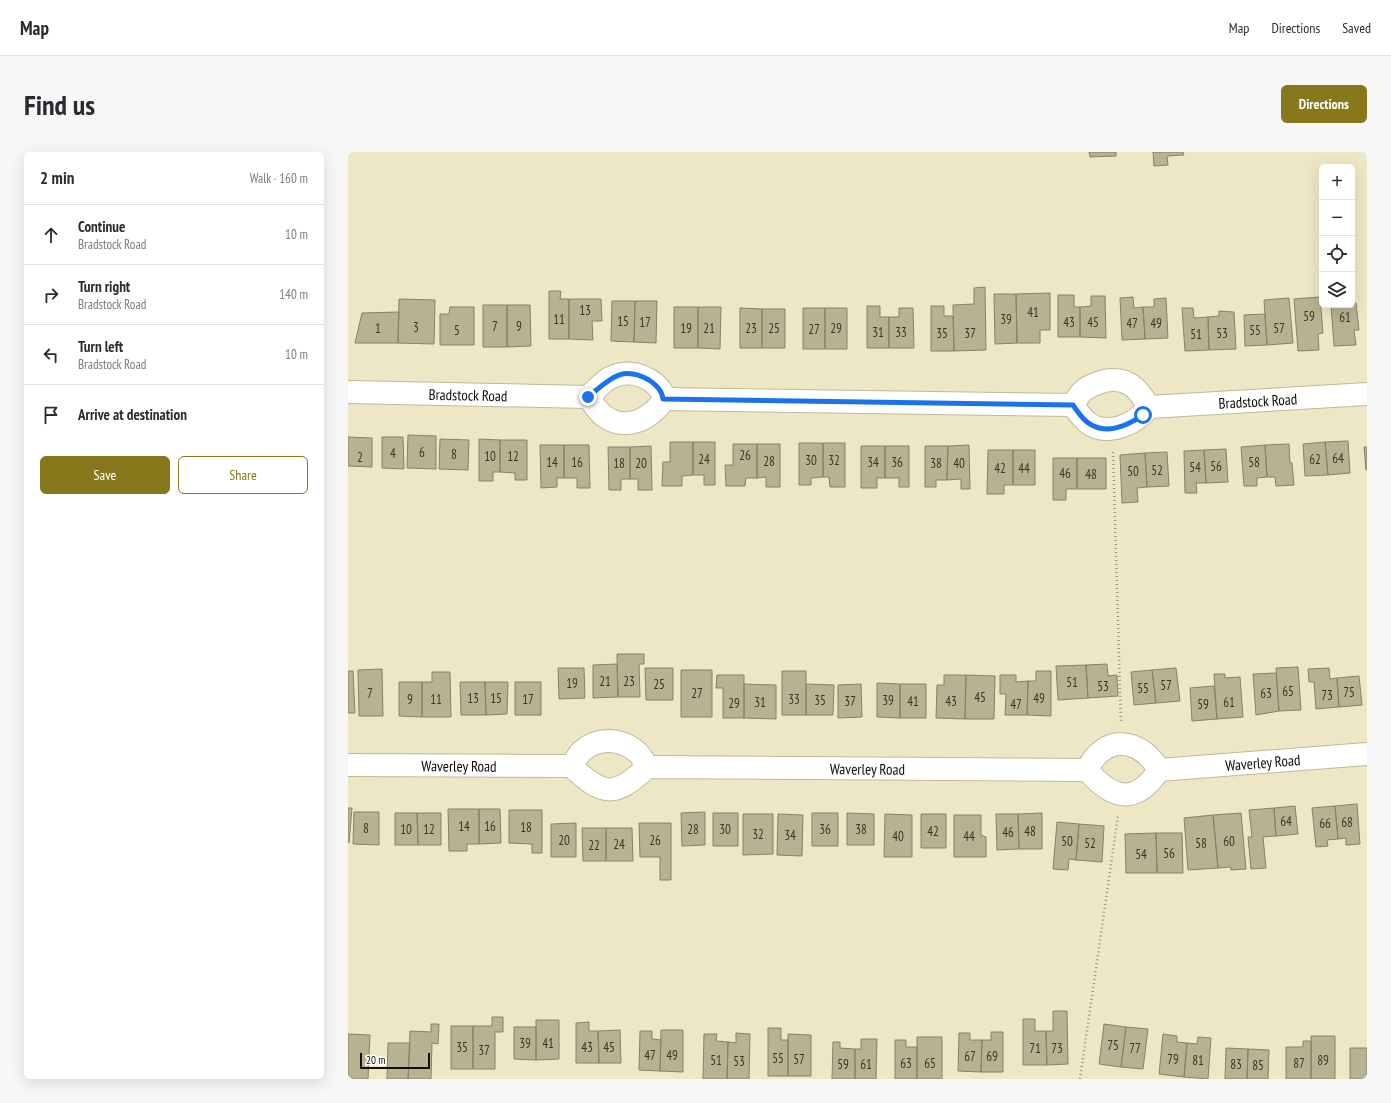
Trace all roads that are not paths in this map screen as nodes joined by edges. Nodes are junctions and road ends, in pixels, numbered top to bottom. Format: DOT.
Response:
graph roads {
  1 [pos="348,392"];
  2 [pos="1367,394"];
  3 [pos="588,397"];
  4 [pos="663,399"];
  5 [pos="1073,405"];
  6 [pos="1149,407"];
  7 [pos="1367,754"];
  8 [pos="348,765"];
  9 [pos="571,766"];
  10 [pos="647,767"];
  11 [pos="1087,770"];
  12 [pos="1159,770"];
  1 -- 3 [label="street, Bradstock Road"];
  2 -- 6 [label="street, Bradstock Road"];
  3 -- 4 [label="street"];
  3 -- 4 [label="street"];
  4 -- 5 [label="street"];
  5 -- 6 [label="street"];
  5 -- 6 [label="street"];
  7 -- 12 [label="street, Waverley Road"];
  8 -- 9 [label="street, Waverley Road"];
  9 -- 10 [label="street"];
  9 -- 10 [label="street"];
  10 -- 11 [label="street, Waverley Road"];
  11 -- 12 [label="street"];
  11 -- 12 [label="street"];
}
